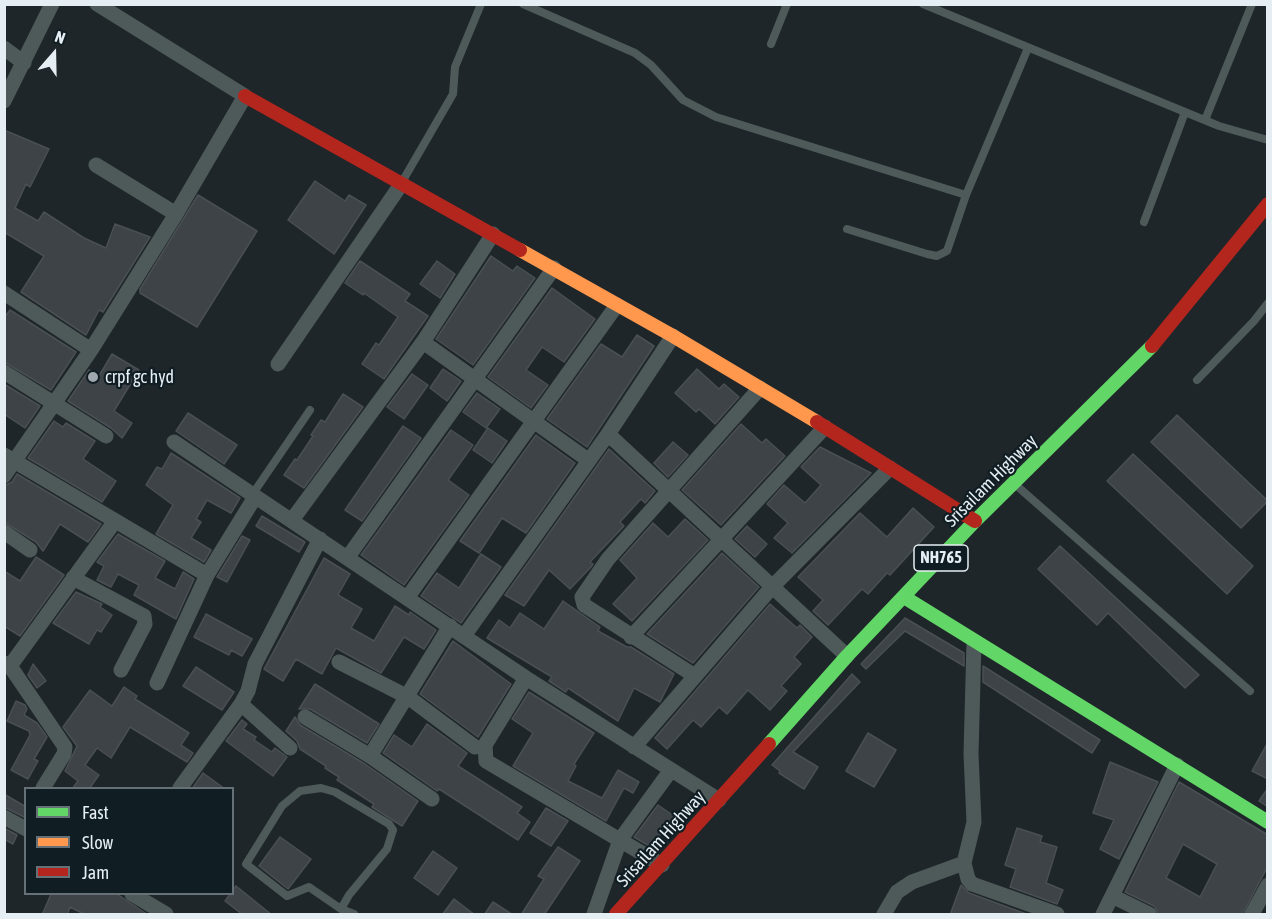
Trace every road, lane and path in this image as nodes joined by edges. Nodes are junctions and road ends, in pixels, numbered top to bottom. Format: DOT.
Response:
graph roads {
  1 [pos="52,4"];
  2 [pos="97,4"];
  3 [pos="481,4"];
  4 [pos="523,4"];
  5 [pos="787,4"];
  6 [pos="923,4"];
  7 [pos="1252,4"];
  8 [pos="937,8"];
  9 [pos="771,44"];
  10 [pos="4,48"];
  11 [pos="1028,48"];
  12 [pos="24,63"];
  13 [pos="245,96"];
  14 [pos="4,100"];
  15 [pos="1185,112"];
  16 [pos="1205,120"];
  17 [pos="1268,140"];
  18 [pos="96,165"];
  19 [pos="402,183"];
  20 [pos="966,195"];
  21 [pos="1268,204"];
  22 [pos="176,214"];
  23 [pos="1144,222"];
  24 [pos="847,229"];
  25 [pos="493,234"];
  26 [pos="554,268"];
  27 [pos="4,293"];
  28 [pos="1268,303"];
  29 [pos="617,305"];
  30 [pos="673,336"];
  31 [pos="423,342"];
  32 [pos="92,350"];
  33 [pos="278,364"];
  34 [pos="4,372"];
  35 [pos="474,380"];
  36 [pos="1197,380"];
  37 [pos="760,388"];
  38 [pos="55,404"];
  39 [pos="310,410"];
  40 [pos="533,422"];
  41 [pos="825,427"];
  42 [pos="608,434"];
  43 [pos="106,436"];
  44 [pos="174,442"];
  45 [pos="9,458"];
  46 [pos="588,460"];
  47 [pos="890,468"];
  48 [pos="4,476"];
  49 [pos="1014,483"];
  50 [pos="666,491"];
  51 [pos="253,496"];
  52 [pos="292,520"];
  53 [pos="115,522"];
  54 [pos="975,522"];
  55 [pos="4,532"];
  56 [pos="320,539"];
  57 [pos="720,540"];
  58 [pos="30,550"];
  59 [pos="348,557"];
  60 [pos="207,575"];
  61 [pos="73,578"];
  62 [pos="772,587"];
  63 [pos="904,597"];
  64 [pos="407,598"];
  65 [pos="450,626"];
  66 [pos="464,636"];
  67 [pos="632,637"];
  68 [pos="974,642"];
  69 [pos="847,656"];
  70 [pos="339,662"];
  71 [pos="7,664"];
  72 [pos="121,670"];
  73 [pos="695,676"];
  74 [pos="526,678"];
  75 [pos="157,683"];
  76 [pos="1250,691"];
  77 [pos="408,697"];
  78 [pos="241,705"];
  79 [pos="305,717"];
  80 [pos="475,747"];
  81 [pos="634,747"];
  82 [pos="290,748"];
  83 [pos="370,756"];
  84 [pos="1177,765"];
  85 [pos="671,770"];
  86 [pos="44,787"];
  87 [pos="181,787"];
  88 [pos="432,799"];
  89 [pos="719,800"];
  90 [pos="4,816"];
  91 [pos="1268,822"];
  92 [pos="23,824"];
  93 [pos="620,840"];
  94 [pos="964,863"];
  95 [pos="662,865"];
  96 [pos="1268,885"];
  97 [pos="134,895"];
  98 [pos="1112,896"];
  99 [pos="342,909"];
  100 [pos="1035,911"];
  101 [pos="166,915"];
  102 [pos="354,915"];
  103 [pos="594,915"];
  104 [pos="616,915"];
  105 [pos="884,915"];
  106 [pos="1057,915"];
  107 [pos="1103,915"];
  108 [pos="1149,915"];
  109 [pos="1252,915"];
  1 -- 12 [label="street"];
  2 -- 13 [label="street"];
  3 -- 19 [label="lane"];
  4 -- 20 [label="lane"];
  5 -- 9 [label="lane"];
  6 -- 8 [label="lane"];
  7 -- 16 [label="lane"];
  8 -- 11 [label="lane"];
  10 -- 12 [label="street"];
  11 -- 15 [label="lane"];
  11 -- 20 [label="lane"];
  12 -- 14 [label="street"];
  13 -- 19 [label="main road"];
  13 -- 22 [label="street"];
  15 -- 16 [label="lane"];
  15 -- 23 [label="lane"];
  16 -- 17 [label="lane"];
  18 -- 22 [label="street"];
  19 -- 25 [label="main road"];
  19 -- 33 [label="street"];
  20 -- 24 [label="lane"];
  21 -- 49 [label="main road, Srisailam Highway / NH765"];
  22 -- 32 [label="street"];
  25 -- 26 [label="main road"];
  25 -- 31 [label="street"];
  26 -- 29 [label="main road"];
  26 -- 35 [label="street"];
  27 -- 32 [label="street"];
  28 -- 36 [label="lane"];
  29 -- 30 [label="main road"];
  29 -- 40 [label="street"];
  30 -- 37 [label="main road"];
  30 -- 42 [label="street"];
  31 -- 35 [label="street"];
  31 -- 52 [label="street"];
  32 -- 38 [label="street"];
  34 -- 38 [label="street"];
  35 -- 40 [label="street"];
  35 -- 59 [label="street"];
  37 -- 41 [label="main road"];
  37 -- 50 [label="street"];
  38 -- 43 [label="street"];
  38 -- 45 [label="street"];
  39 -- 51 [label="lane"];
  40 -- 46 [label="street"];
  40 -- 64 [label="street"];
  41 -- 47 [label="main road"];
  41 -- 57 [label="street"];
  42 -- 46 [label="street"];
  42 -- 50 [label="street"];
  44 -- 51 [label="street"];
  45 -- 48 [label="street"];
  45 -- 53 [label="street"];
  46 -- 66 [label="street"];
  47 -- 54 [label="main road"];
  47 -- 62 [label="street"];
  49 -- 54 [label="main road, Srisailam Highway / NH765"];
  49 -- 76 [label="lane"];
  50 -- 57 [label="street"];
  50 -- 67 [label="street"];
  51 -- 52 [label="street"];
  51 -- 60 [label="street"];
  52 -- 56 [label="street"];
  53 -- 60 [label="street"];
  53 -- 61 [label="street"];
  54 -- 63 [label="main road, Srisailam Highway / NH765"];
  55 -- 58 [label="street"];
  56 -- 59 [label="street"];
  56 -- 78 [label="street"];
  57 -- 62 [label="street"];
  57 -- 67 [label="street"];
  59 -- 64 [label="street"];
  60 -- 75 [label="street"];
  61 -- 71 [label="street"];
  61 -- 72 [label="street"];
  62 -- 69 [label="street"];
  62 -- 73 [label="street"];
  63 -- 68 [label="main road"];
  63 -- 69 [label="main road, Srisailam Highway / NH765"];
  64 -- 65 [label="street"];
  65 -- 66 [label="street"];
  65 -- 77 [label="street"];
  66 -- 74 [label="street"];
  67 -- 73 [label="street"];
  68 -- 84 [label="main road"];
  68 -- 94 [label="street"];
  69 -- 89 [label="main road, Srisailam Highway / NH765"];
  70 -- 77 [label="street"];
  71 -- 86 [label="street"];
  73 -- 81 [label="street"];
  74 -- 81 [label="street"];
  74 -- 93 [label="street"];
  77 -- 80 [label="street"];
  77 -- 83 [label="street"];
  78 -- 82 [label="street"];
  78 -- 87 [label="street"];
  79 -- 83 [label="street"];
  81 -- 85 [label="street"];
  83 -- 88 [label="street"];
  84 -- 91 [label="main road"];
  84 -- 98 [label="street"];
  85 -- 89 [label="street"];
  85 -- 93 [label="street"];
  89 -- 95 [label="main road, Srisailam Highway / NH765"];
  90 -- 92 [label="street"];
  93 -- 95 [label="street"];
  93 -- 103 [label="street"];
  94 -- 100 [label="street"];
  94 -- 105 [label="street"];
  95 -- 104 [label="main road, Srisailam Highway / NH765"];
  96 -- 109 [label="street"];
  97 -- 101 [label="street"];
  98 -- 107 [label="street"];
  98 -- 108 [label="street"];
  99 -- 99 [label="lane"];
  99 -- 102 [label="lane"];
  100 -- 106 [label="street"];
}
